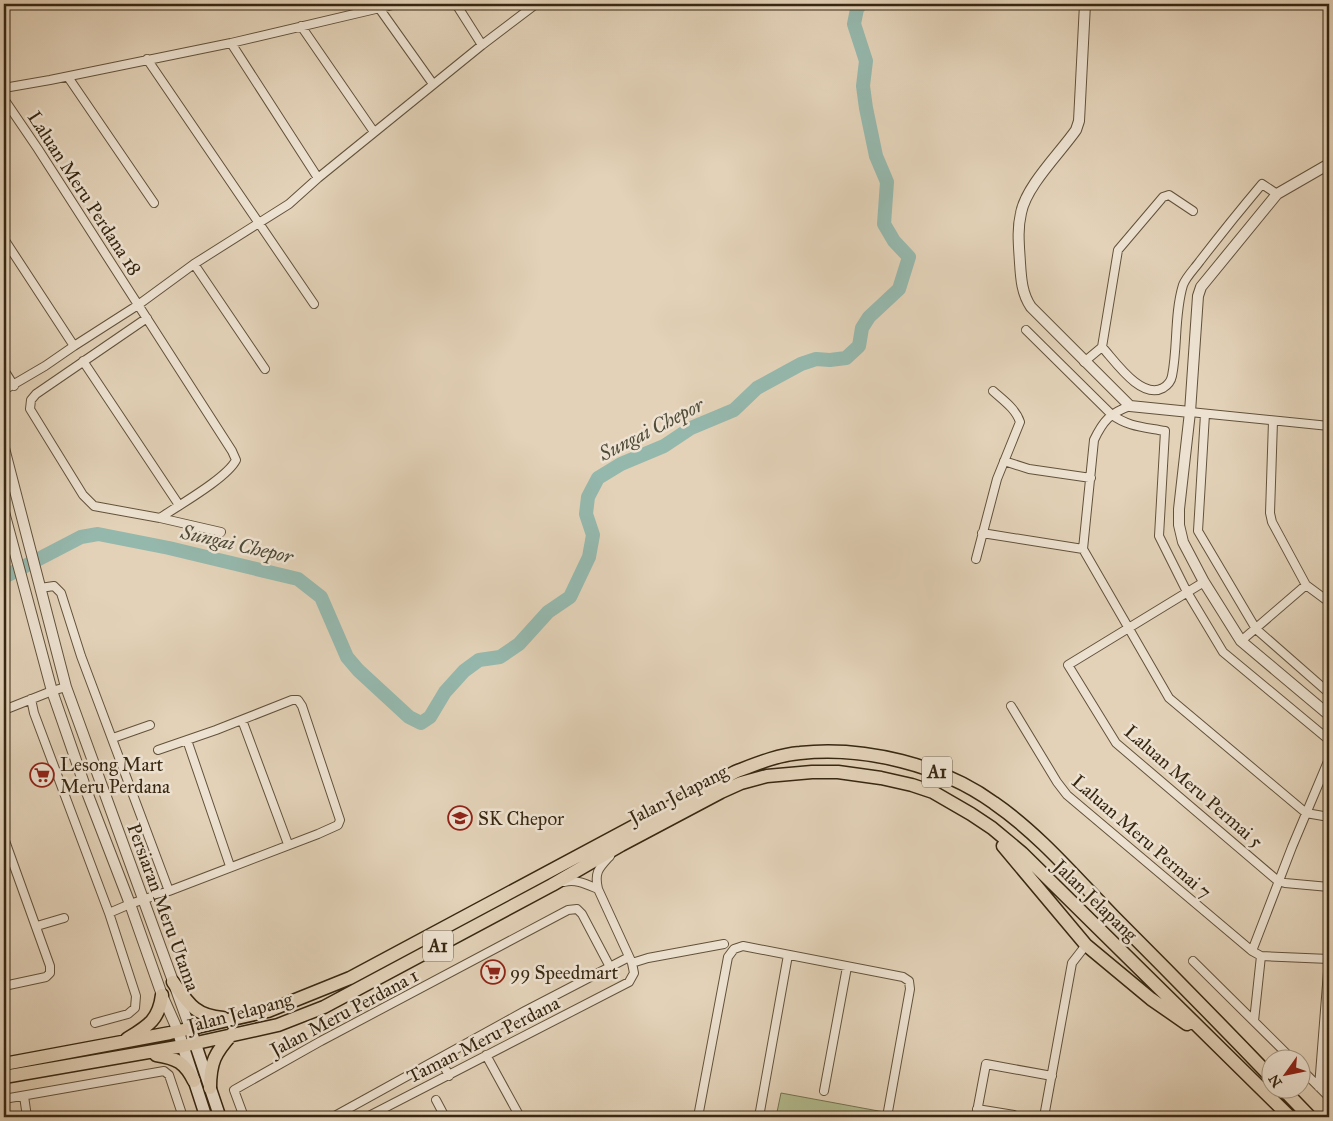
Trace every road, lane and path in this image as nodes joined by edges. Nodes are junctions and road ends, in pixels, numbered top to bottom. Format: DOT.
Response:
graph roads {
  1 [pos="397,4"];
  2 [pos="456,4"];
  3 [pos="536,4"];
  4 [pos="1085,4"];
  5 [pos="378,8"];
  6 [pos="300,26"];
  7 [pos="232,43"];
  8 [pos="482,44"];
  9 [pos="147,60"];
  10 [pos="68,77"];
  11 [pos="433,84"];
  12 [pos="4,88"];
  13 [pos="4,99"];
  14 [pos="374,132"];
  15 [pos="1329,164"];
  16 [pos="318,178"];
  17 [pos="1277,194"];
  18 [pos="154,204"];
  19 [pos="1193,211"];
  20 [pos="259,224"];
  21 [pos="4,239"];
  22 [pos="194,264"];
  23 [pos="138,304"];
  24 [pos="314,304"];
  25 [pos="147,318"];
  26 [pos="1026,330"];
  27 [pos="74,346"];
  28 [pos="1102,347"];
  29 [pos="83,360"];
  30 [pos="1084,362"];
  31 [pos="264,369"];
  32 [pos="4,370"];
  33 [pos="14,386"];
  34 [pos="4,390"];
  35 [pos="993,391"];
  36 [pos="1130,406"];
  37 [pos="1190,412"];
  38 [pos="1111,414"];
  39 [pos="1205,414"];
  40 [pos="1273,421"];
  41 [pos="1329,426"];
  42 [pos="4,448"];
  43 [pos="1004,461"];
  44 [pos="1091,478"];
  45 [pos="179,505"];
  46 [pos="4,512"];
  47 [pos="160,518"];
  48 [pos="221,532"];
  49 [pos="982,533"];
  50 [pos="1083,549"];
  51 [pos="976,559"];
  52 [pos="1204,582"];
  53 [pos="39,584"];
  54 [pos="1306,585"];
  55 [pos="1187,592"];
  56 [pos="1329,602"];
  57 [pos="1128,628"];
  58 [pos="1256,628"];
  59 [pos="1242,641"];
  60 [pos="66,687"];
  61 [pos="52,691"];
  62 [pos="1329,692"];
  63 [pos="31,699"];
  64 [pos="1012,706"];
  65 [pos="4,710"];
  66 [pos="1329,714"];
  67 [pos="242,720"];
  68 [pos="150,725"];
  69 [pos="113,738"];
  70 [pos="187,740"];
  71 [pos="1329,740"];
  72 [pos="158,750"];
  73 [pos="1329,759"];
  74 [pos="1306,813"];
  75 [pos="971,814"];
  76 [pos="1329,817"];
  77 [pos="4,838"];
  78 [pos="288,844"];
  79 [pos="620,845"];
  80 [pos="230,866"];
  81 [pos="1278,881"];
  82 [pos="552,885"];
  83 [pos="1329,887"];
  84 [pos="598,889"];
  85 [pos="169,891"];
  86 [pos="144,899"];
  87 [pos="130,904"];
  88 [pos="109,913"];
  89 [pos="64,918"];
  90 [pos="36,926"];
  91 [pos="724,944"];
  92 [pos="1086,945"];
  93 [pos="1252,951"];
  94 [pos="788,955"];
  95 [pos="1260,956"];
  96 [pos="1329,959"];
  97 [pos="631,960"];
  98 [pos="1193,961"];
  99 [pos="610,966"];
  100 [pos="847,967"];
  101 [pos="173,982"];
  102 [pos="4,986"];
  103 [pos="162,995"];
  104 [pos="234,1019"];
  105 [pos="1254,1021"];
  106 [pos="94,1023"];
  107 [pos="184,1030"];
  108 [pos="232,1034"];
  109 [pos="1214,1042"];
  110 [pos="121,1043"];
  111 [pos="189,1045"];
  112 [pos="1281,1048"];
  113 [pos="145,1053"];
  114 [pos="486,1055"];
  115 [pos="440,1058"];
  116 [pos="4,1064"];
  117 [pos="1260,1066"];
  118 [pos="449,1076"];
  119 [pos="1052,1076"];
  120 [pos="4,1077"];
  121 [pos="1310,1078"];
  122 [pos="194,1082"];
  123 [pos="1319,1087"];
  124 [pos="210,1088"];
  125 [pos="824,1090"];
  126 [pos="24,1096"];
  127 [pos="1329,1097"];
  128 [pos="1292,1098"];
  129 [pos="4,1100"];
  130 [pos="436,1100"];
  131 [pos="977,1113"];
  132 [pos="1014,1115"];
  133 [pos="371,1116"];
  134 [pos="27,1117"];
  135 [pos="183,1117"];
  136 [pos="206,1117"];
  137 [pos="220,1117"];
  138 [pos="244,1117"];
  139 [pos="333,1117"];
  140 [pos="444,1117"];
  141 [pos="520,1117"];
  142 [pos="698,1117"];
  143 [pos="759,1117"];
  144 [pos="887,1117"];
  145 [pos="1044,1117"];
  146 [pos="1290,1117"];
  147 [pos="1310,1117"];
  1 -- 5 [label="street"];
  2 -- 8 [label="street"];
  3 -- 8 [label="street"];
  4 -- 30 [label="street"];
  5 -- 6 [label="street"];
  5 -- 11 [label="street"];
  6 -- 7 [label="street"];
  6 -- 14 [label="street"];
  7 -- 9 [label="street"];
  7 -- 16 [label="street"];
  8 -- 11 [label="street"];
  9 -- 10 [label="street"];
  9 -- 20 [label="street"];
  10 -- 12 [label="street"];
  10 -- 18 [label="street"];
  11 -- 14 [label="street"];
  13 -- 23 [label="street, Laluan Meru Perdana 18"];
  14 -- 16 [label="street"];
  15 -- 17 [label="street"];
  16 -- 20 [label="street"];
  17 -- 28 [label="street"];
  17 -- 37 [label="street"];
  19 -- 28 [label="street"];
  20 -- 22 [label="street"];
  20 -- 24 [label="street"];
  21 -- 27 [label="street"];
  22 -- 23 [label="street"];
  22 -- 31 [label="street"];
  23 -- 25 [label="street, Laluan Meru Perdana 18"];
  23 -- 27 [label="street"];
  25 -- 29 [label="street"];
  25 -- 45 [label="street, Laluan Meru Perdana 18"];
  26 -- 38 [label="street"];
  27 -- 33 [label="street"];
  28 -- 30 [label="street"];
  29 -- 45 [label="street"];
  29 -- 47 [label="street"];
  30 -- 36 [label="street"];
  32 -- 33 [label="street"];
  33 -- 34 [label="street"];
  35 -- 43 [label="street"];
  36 -- 37 [label="street"];
  36 -- 38 [label="street"];
  37 -- 39 [label="street"];
  37 -- 52 [label="street"];
  38 -- 44 [label="street"];
  38 -- 55 [label="street"];
  39 -- 40 [label="street"];
  39 -- 58 [label="street"];
  40 -- 41 [label="street"];
  40 -- 54 [label="street"];
  42 -- 53 [label="street, Persiaran Meru Utama"];
  43 -- 44 [label="street"];
  43 -- 49 [label="street"];
  44 -- 50 [label="street"];
  45 -- 47 [label="street"];
  46 -- 61 [label="street, Persiaran Meru Utama"];
  47 -- 48 [label="street"];
  49 -- 50 [label="street"];
  49 -- 51 [label="street"];
  50 -- 57 [label="street"];
  52 -- 55 [label="street"];
  52 -- 59 [label="street"];
  53 -- 60 [label="street, Persiaran Meru Utama"];
  53 -- 69 [label="street"];
  54 -- 56 [label="street"];
  54 -- 58 [label="street"];
  55 -- 57 [label="street"];
  55 -- 71 [label="street"];
  57 -- 74 [label="street"];
  57 -- 81 [label="street, Laluan Meru Permai 5"];
  58 -- 59 [label="street"];
  58 -- 62 [label="street"];
  59 -- 66 [label="street"];
  60 -- 61 [label="street"];
  60 -- 86 [label="street, Persiaran Meru Utama"];
  61 -- 63 [label="street"];
  61 -- 87 [label="street, Persiaran Meru Utama"];
  63 -- 65 [label="street"];
  63 -- 88 [label="street"];
  64 -- 93 [label="street, Laluan Meru Permai 7"];
  67 -- 70 [label="street"];
  67 -- 78 [label="street"];
  67 -- 78 [label="street"];
  68 -- 69 [label="street"];
  69 -- 85 [label="street"];
  70 -- 72 [label="street"];
  70 -- 80 [label="street"];
  73 -- 74 [label="street"];
  74 -- 76 [label="street"];
  74 -- 81 [label="street"];
  75 -- 79 [label="main road, Jalan Jelapang / A1"];
  75 -- 92 [label="main road"];
  75 -- 109 [label="main road, Jalan Jelapang / A1"];
  77 -- 90 [label="street"];
  78 -- 80 [label="street"];
  79 -- 82 [label="main road, Jalan Jelapang / A1"];
  79 -- 84 [label="street"];
  80 -- 85 [label="street"];
  81 -- 83 [label="street"];
  81 -- 93 [label="street"];
  82 -- 84 [label="street"];
  82 -- 108 [label="main road, Jalan Jelapang / A1"];
  84 -- 97 [label="street"];
  85 -- 86 [label="street"];
  86 -- 87 [label="street"];
  86 -- 101 [label="street, Persiaran Meru Utama"];
  87 -- 88 [label="street"];
  87 -- 103 [label="street, Persiaran Meru Utama"];
  88 -- 106 [label="street"];
  89 -- 90 [label="street"];
  90 -- 102 [label="street"];
  91 -- 97 [label="street"];
  92 -- 109 [label="main road"];
  92 -- 119 [label="street"];
  93 -- 95 [label="street, Laluan Meru Permai 7"];
  94 -- 100 [label="street"];
  94 -- 142 [label="street"];
  94 -- 143 [label="street"];
  95 -- 96 [label="street"];
  95 -- 105 [label="street"];
  96 -- 123 [label="street"];
  97 -- 99 [label="street"];
  97 -- 114 [label="street, Taman Meru Perdana"];
  98 -- 105 [label="street"];
  99 -- 115 [label="street"];
  99 -- 138 [label="street, Jalan Meru Perdana 1"];
  100 -- 125 [label="street"];
  100 -- 144 [label="street"];
  101 -- 104 [label="main road"];
  101 -- 107 [label="street, Persiaran Meru Utama"];
  103 -- 107 [label="street, Persiaran Meru Utama"];
  103 -- 110 [label="main road"];
  104 -- 107 [label="main road, Jalan Jelapang / A1"];
  104 -- 117 [label="main road, Jalan Jelapang / A1"];
  105 -- 112 [label="street"];
  107 -- 110 [label="main road, Jalan Jelapang / A1"];
  107 -- 111 [label="main road, Persiaran Meru Utama"];
  108 -- 111 [label="main road, Jalan Jelapang / A1"];
  108 -- 124 [label="main road"];
  109 -- 146 [label="main road, Jalan Jelapang / A1"];
  110 -- 116 [label="main road, Jalan Jelapang / A1"];
  111 -- 113 [label="main road, Jalan Jelapang / A1"];
  111 -- 122 [label="main road, Persiaran Meru Utama"];
  111 -- 124 [label="main road, Persiaran Meru Utama"];
  113 -- 120 [label="main road, Jalan Jelapang / A1"];
  113 -- 122 [label="main road"];
  114 -- 118 [label="street, Taman Meru Perdana"];
  114 -- 141 [label="street"];
  115 -- 118 [label="street"];
  115 -- 139 [label="street"];
  118 -- 133 [label="street, Taman Meru Perdana"];
  119 -- 131 [label="street"];
  119 -- 145 [label="street"];
  121 -- 123 [label="street"];
  122 -- 136 [label="main road, Persiaran Meru Utama"];
  123 -- 127 [label="street"];
  124 -- 137 [label="main road, Persiaran Meru Utama"];
  126 -- 129 [label="street"];
  126 -- 134 [label="street"];
  126 -- 135 [label="street"];
  128 -- 147 [label="main road"];
  130 -- 140 [label="street"];
  131 -- 132 [label="street"];
}
